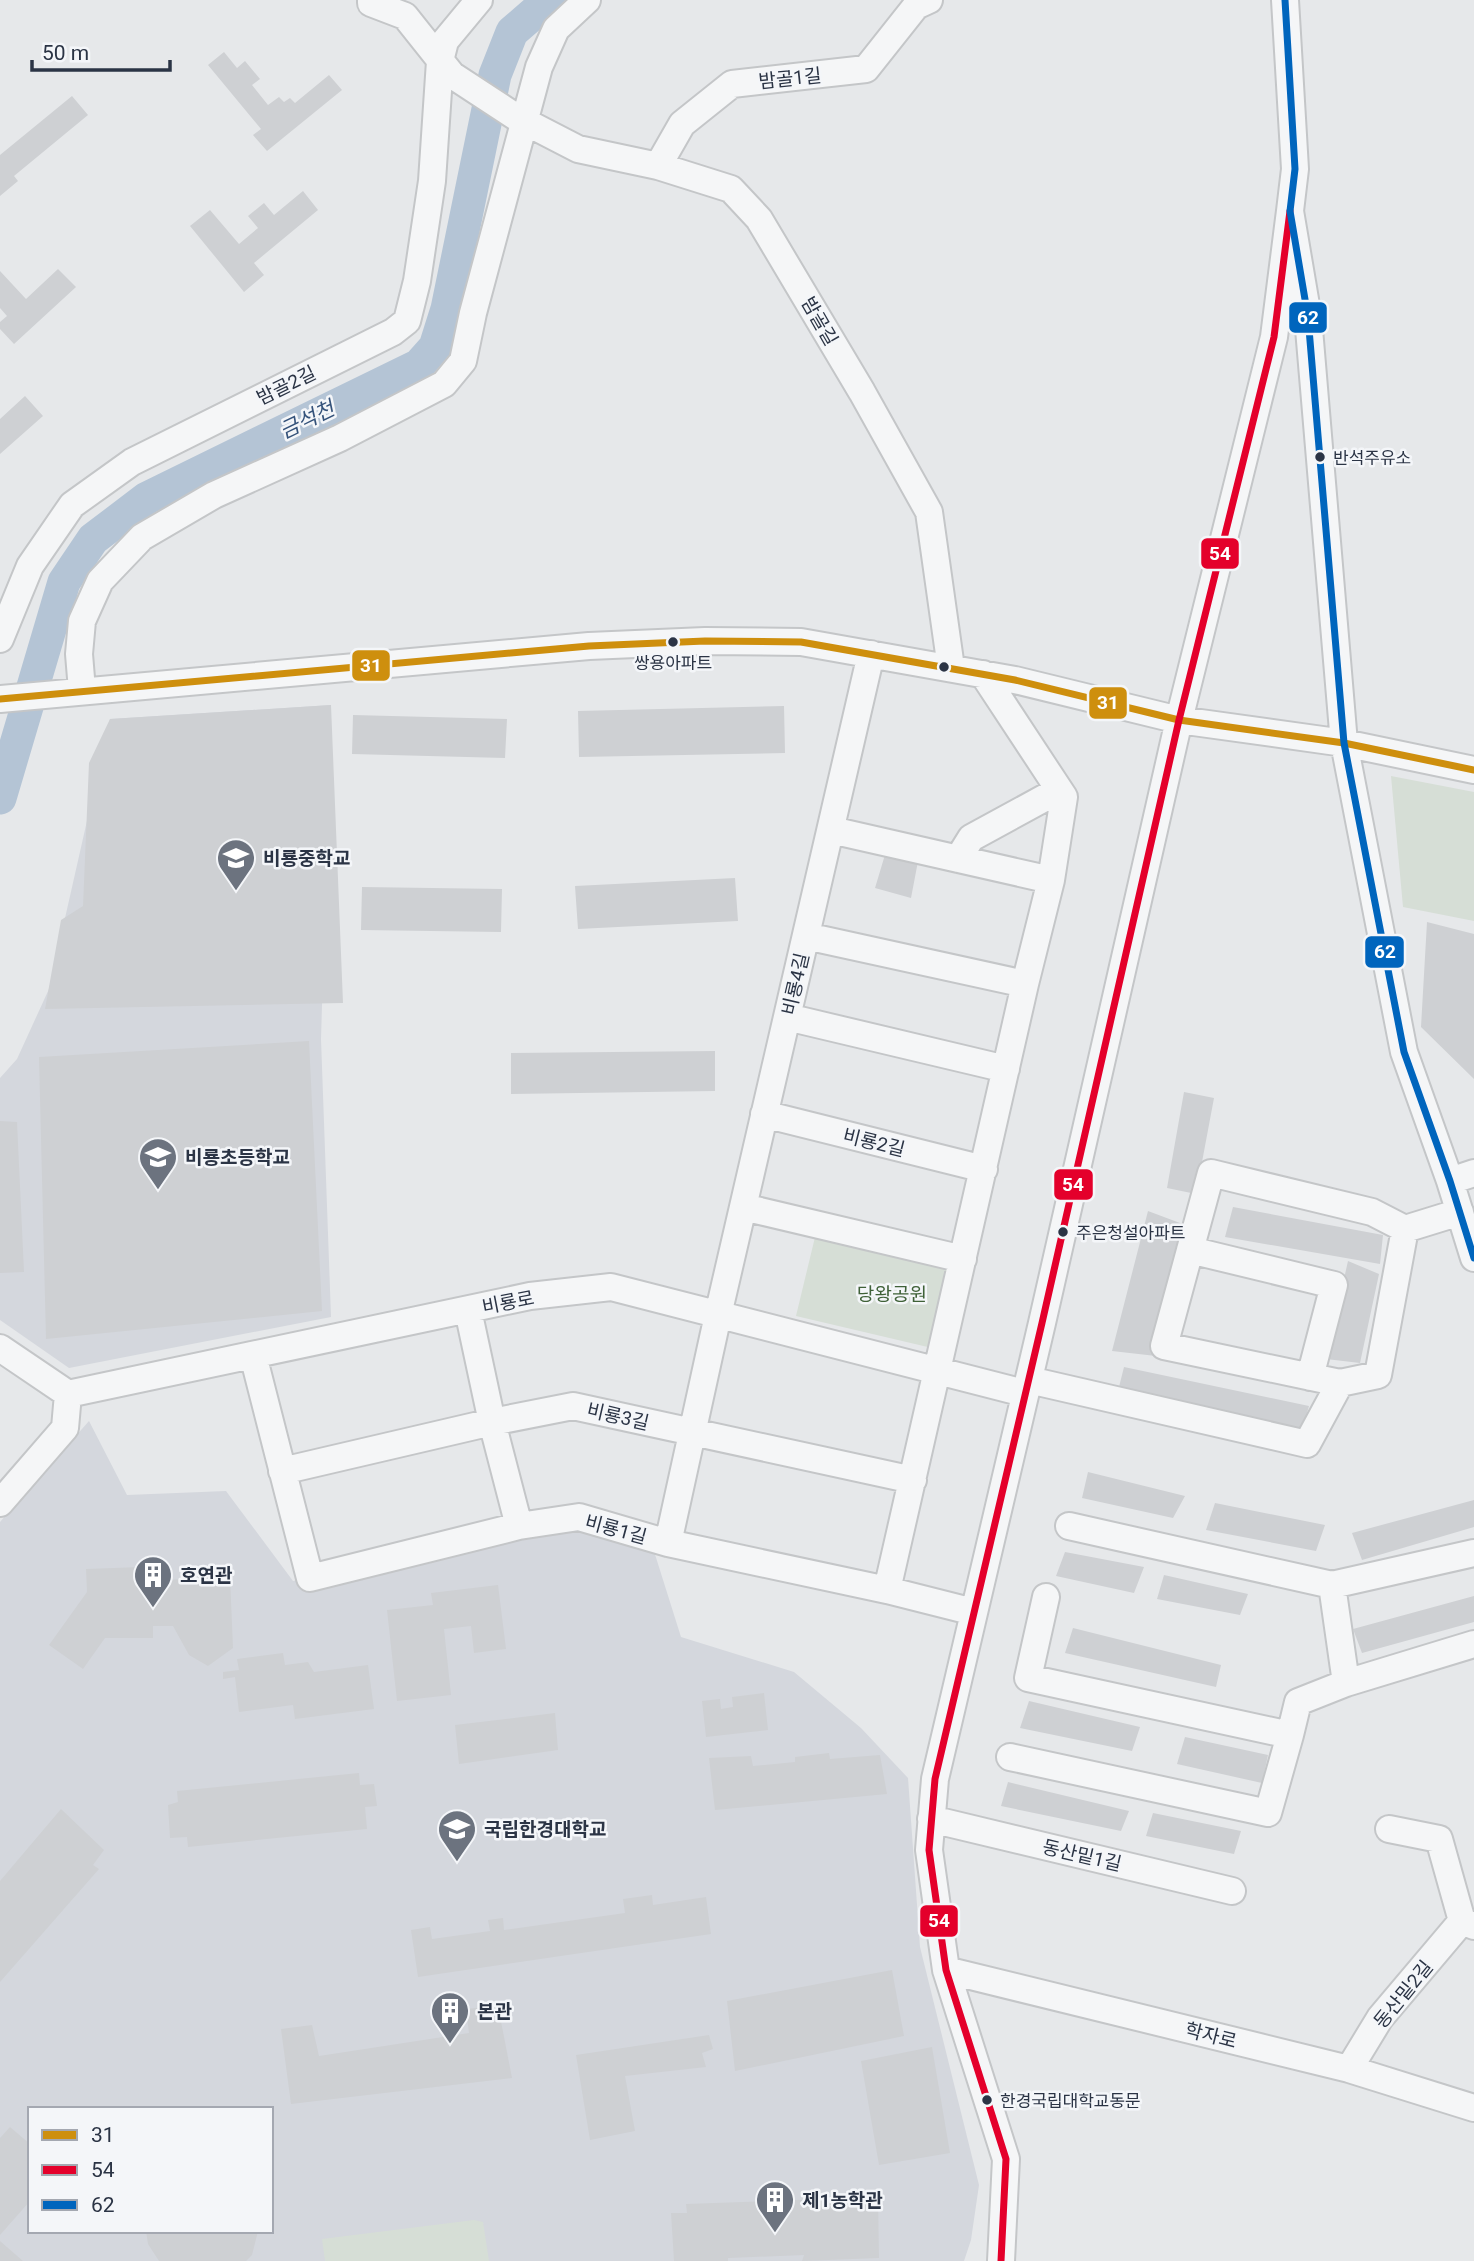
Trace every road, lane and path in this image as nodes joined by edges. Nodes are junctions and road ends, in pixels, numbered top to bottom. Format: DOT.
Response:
graph roads {
  1 [pos="371,0"];
  2 [pos="479,0"];
  3 [pos="587,0"];
  4 [pos="929,0"];
  5 [pos="1285,0"];
  6 [pos="446,68"];
  7 [pos="521,119"];
  8 [pos="658,166"];
  9 [pos="1290,211"];
  10 [pos="0,639"];
  11 [pos="871,654"];
  12 [pos="951,668"];
  13 [pos="983,674"];
  14 [pos="69,691"];
  15 [pos="0,699"];
  16 [pos="1179,720"];
  17 [pos="1344,743"];
  18 [pos="1474,771"];
  19 [pos="1059,790"];
  20 [pos="831,830"];
  21 [pos="958,859"];
  22 [pos="1051,880"];
  23 [pos="806,936"];
  24 [pos="1025,984"];
  25 [pos="787,1017"];
  26 [pos="1006,1069"];
  27 [pos="764,1114"];
  28 [pos="984,1169"];
  29 [pos="1462,1177"];
  30 [pos="743,1207"];
  31 [pos="1460,1212"];
  32 [pos="1405,1229"];
  33 [pos="1190,1250"];
  34 [pos="1474,1258"];
  35 [pos="963,1259"];
  36 [pos="468,1310"];
  37 [pos="718,1315"];
  38 [pos="0,1349"];
  39 [pos="253,1355"];
  40 [pos="936,1369"];
  41 [pos="1310,1377"];
  42 [pos="1340,1383"];
  43 [pos="1027,1386"];
  44 [pos="68,1394"];
  45 [pos="492,1422"];
  46 [pos="692,1433"];
  47 [pos="282,1471"];
  48 [pos="913,1480"];
  49 [pos="0,1503"];
  50 [pos="519,1526"];
  51 [pos="1069,1526"];
  52 [pos="668,1543"];
  53 [pos="1474,1553"];
  54 [pos="1332,1586"];
  55 [pos="887,1590"];
  56 [pos="1046,1597"];
  57 [pos="974,1612"];
  58 [pos="1474,1644"];
  59 [pos="1346,1682"];
  60 [pos="1290,1735"];
  61 [pos="1010,1757"];
  62 [pos="932,1819"];
  63 [pos="1389,1829"];
  64 [pos="1232,1891"];
  65 [pos="1468,1923"];
  66 [pos="946,1970"];
  67 [pos="1349,2069"];
  68 [pos="1474,2108"];
  69 [pos="1001,2261"];
  1 -- 6 [label="street, 밤골길"];
  2 -- 6 [label="street"];
  3 -- 7 [label="street"];
  4 -- 8 [label="street, 밤골1길"];
  5 -- 9 [label="street"];
  6 -- 7 [label="street, 밤골길"];
  6 -- 10 [label="street, 밤골2길"];
  7 -- 8 [label="street, 밤골길"];
  7 -- 14 [label="street"];
  8 -- 12 [label="street, 밤골길"];
  9 -- 16 [label="street"];
  9 -- 17 [label="street"];
  11 -- 12 [label="street"];
  11 -- 14 [label="street"];
  11 -- 20 [label="street, 비룡4길"];
  12 -- 13 [label="street"];
  13 -- 16 [label="street"];
  13 -- 19 [label="street"];
  14 -- 15 [label="street"];
  16 -- 17 [label="street"];
  16 -- 43 [label="street"];
  17 -- 18 [label="street"];
  17 -- 29 [label="street"];
  19 -- 21 [label="street"];
  19 -- 22 [label="street"];
  20 -- 21 [label="street"];
  20 -- 23 [label="street, 비룡4길"];
  21 -- 22 [label="street"];
  22 -- 24 [label="street"];
  23 -- 24 [label="street"];
  23 -- 25 [label="street, 비룡4길"];
  24 -- 26 [label="street"];
  25 -- 26 [label="street"];
  25 -- 27 [label="street, 비룡4길"];
  26 -- 28 [label="street"];
  27 -- 28 [label="street, 비룡2길"];
  27 -- 30 [label="street, 비룡4길"];
  28 -- 35 [label="street"];
  29 -- 31 [label="street"];
  30 -- 35 [label="street"];
  30 -- 37 [label="street, 비룡4길"];
  31 -- 32 [label="street"];
  31 -- 34 [label="street"];
  32 -- 33 [label="street"];
  32 -- 42 [label="street"];
  33 -- 41 [label="street"];
  33 -- 41 [label="street"];
  35 -- 40 [label="street"];
  36 -- 37 [label="street, 비룡로"];
  36 -- 39 [label="street, 비룡로"];
  36 -- 45 [label="street"];
  37 -- 40 [label="street, 비룡로"];
  37 -- 46 [label="street, 비룡4길"];
  38 -- 44 [label="street"];
  39 -- 44 [label="street, 비룡로"];
  39 -- 47 [label="street, 비룡1길"];
  40 -- 43 [label="street, 비룡로"];
  40 -- 48 [label="street"];
  41 -- 42 [label="street"];
  42 -- 43 [label="street, 비룡로"];
  43 -- 57 [label="street"];
  44 -- 49 [label="street"];
  45 -- 46 [label="street, 비룡3길"];
  45 -- 47 [label="street, 비룡3길"];
  45 -- 50 [label="street"];
  46 -- 48 [label="street, 비룡3길"];
  46 -- 52 [label="street, 비룡4길"];
  47 -- 50 [label="street, 비룡1길"];
  48 -- 55 [label="street"];
  50 -- 52 [label="street, 비룡1길"];
  51 -- 54 [label="street"];
  52 -- 55 [label="street, 비룡1길"];
  53 -- 54 [label="street"];
  54 -- 59 [label="street"];
  55 -- 57 [label="street, 비룡1길"];
  56 -- 60 [label="street"];
  57 -- 62 [label="street"];
  58 -- 59 [label="street"];
  59 -- 60 [label="street"];
  60 -- 61 [label="street"];
  62 -- 64 [label="street, 동산밑1길"];
  62 -- 66 [label="street"];
  63 -- 65 [label="street, 동산밑2길"];
  65 -- 67 [label="street, 동산밑2길"];
  66 -- 67 [label="street, 학자로"];
  66 -- 69 [label="street"];
  67 -- 68 [label="street, 학자로"];
}
